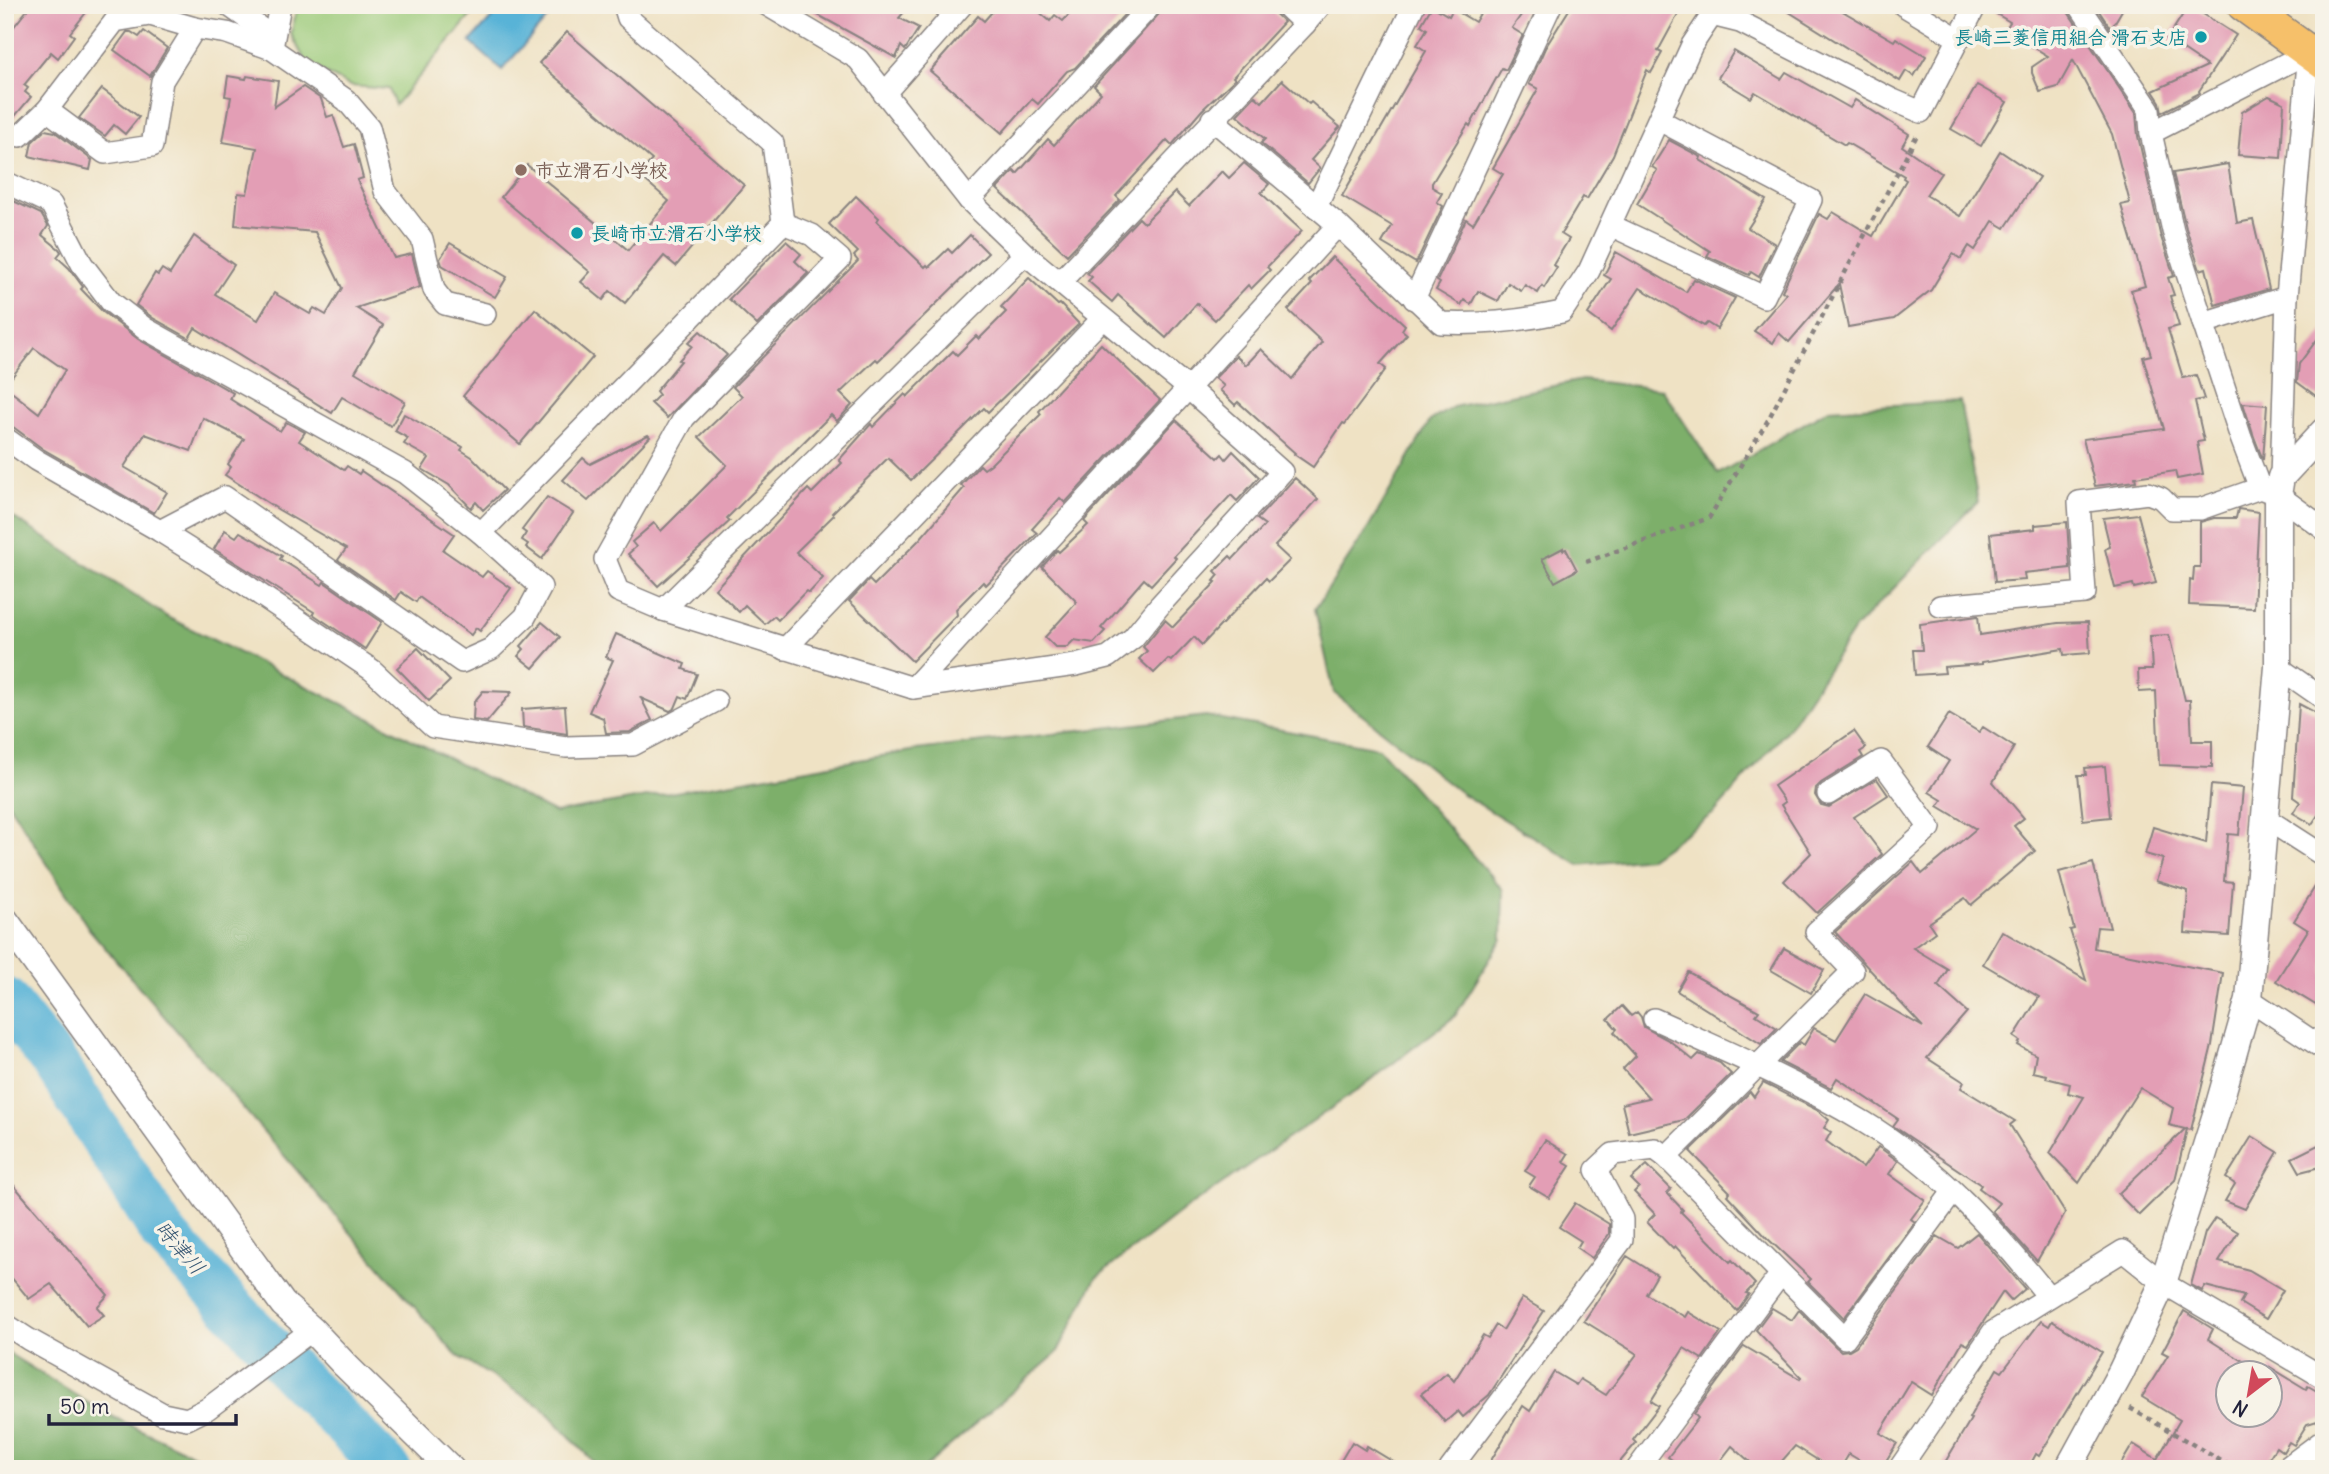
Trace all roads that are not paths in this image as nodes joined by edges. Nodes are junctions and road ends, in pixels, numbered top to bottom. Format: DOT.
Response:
graph roads {
  1 [pos="228,5"];
  2 [pos="279,5"];
  3 [pos="624,5"];
  4 [pos="767,5"];
  5 [pos="962,5"];
  6 [pos="1150,5"];
  7 [pos="1284,5"];
  8 [pos="1321,5"];
  9 [pos="1414,5"];
  10 [pos="1551,5"];
  11 [pos="1903,5"];
  12 [pos="1976,5"];
  13 [pos="2079,5"];
  14 [pos="2244,5"];
  15 [pos="2274,5"];
  16 [pos="1707,10"];
  17 [pos="1305,24"];
  18 [pos="195,27"];
  19 [pos="1959,39"];
  20 [pos="272,49"];
  21 [pos="2319,52"];
  22 [pos="884,94"];
  23 [pos="47,110"];
  24 [pos="1212,119"];
  25 [pos="1659,120"];
  26 [pos="2151,133"];
  27 [pos="20,136"];
  28 [pos="5,182"];
  29 [pos="969,200"];
  30 [pos="1316,207"];
  31 [pos="783,223"];
  32 [pos="1338,225"];
  33 [pos="1610,225"];
  34 [pos="1025,254"];
  35 [pos="1060,282"];
  36 [pos="2287,297"];
  37 [pos="1415,299"];
  38 [pos="485,314"];
  39 [pos="1102,319"];
  40 [pos="2203,323"];
  41 [pos="1188,388"];
  42 [pos="2324,431"];
  43 [pos="5,438"];
  44 [pos="2273,487"];
  45 [pos="2324,529"];
  46 [pos="160,531"];
  47 [pos="481,533"];
  48 [pos="1940,606"];
  49 [pos="663,610"];
  50 [pos="785,649"];
  51 [pos="2278,667"];
  52 [pos="913,688"];
  53 [pos="2324,699"];
  54 [pos="716,701"];
  55 [pos="1828,794"];
  56 [pos="2265,818"];
  57 [pos="2324,856"];
  58 [pos="5,920"];
  59 [pos="2249,999"];
  60 [pos="1654,1019"];
  61 [pos="2324,1049"];
  62 [pos="1759,1066"];
  63 [pos="1666,1157"];
  64 [pos="1953,1192"];
  65 [pos="1780,1275"];
  66 [pos="2164,1283"];
  67 [pos="2048,1296"];
  68 [pos="5,1324"];
  69 [pos="313,1330"];
  70 [pos="2324,1378"];
  71 [pos="2324,1440"];
  72 [pos="451,1469"];
  73 [pos="1450,1469"];
  74 [pos="1637,1469"];
  75 [pos="1899,1469"];
  76 [pos="2068,1469"];
  77 [pos="2285,1469"];
  1 -- 20 [label="street"];
  2 -- 20 [label="street"];
  3 -- 31 [label="street"];
  4 -- 22 [label="street"];
  5 -- 22 [label="street"];
  6 -- 29 [label="street"];
  7 -- 17 [label="street"];
  8 -- 17 [label="street"];
  9 -- 30 [label="street"];
  10 -- 37 [label="street"];
  11 -- 19 [label="street"];
  12 -- 19 [label="street"];
  13 -- 26 [label="street"];
  14 -- 21 [label="main road"];
  15 -- 21 [label="main road"];
  16 -- 19 [label="street"];
  16 -- 25 [label="street"];
  17 -- 24 [label="street"];
  18 -- 20 [label="street"];
  18 -- 23 [label="street"];
  18 -- 23 [label="street"];
  20 -- 38 [label="street"];
  21 -- 26 [label="street"];
  21 -- 36 [label="street"];
  22 -- 29 [label="street"];
  23 -- 27 [label="street"];
  24 -- 30 [label="street"];
  24 -- 35 [label="street"];
  25 -- 33 [label="street"];
  25 -- 33 [label="street"];
  26 -- 40 [label="street"];
  28 -- 47 [label="street"];
  29 -- 34 [label="street"];
  30 -- 32 [label="street"];
  31 -- 47 [label="street"];
  31 -- 49 [label="street"];
  32 -- 37 [label="street"];
  32 -- 41 [label="street"];
  33 -- 37 [label="street"];
  34 -- 35 [label="street"];
  34 -- 49 [label="street"];
  35 -- 39 [label="street"];
  36 -- 40 [label="street"];
  36 -- 44 [label="street"];
  39 -- 41 [label="street"];
  39 -- 50 [label="street"];
  40 -- 44 [label="street"];
  41 -- 52 [label="street"];
  41 -- 52 [label="street"];
  42 -- 44 [label="street"];
  43 -- 46 [label="street"];
  44 -- 45 [label="street"];
  44 -- 48 [label="street"];
  44 -- 51 [label="street"];
  46 -- 47 [label="street"];
  46 -- 54 [label="street"];
  49 -- 50 [label="street"];
  50 -- 52 [label="street"];
  51 -- 53 [label="street"];
  51 -- 56 [label="street"];
  55 -- 62 [label="street"];
  56 -- 57 [label="street"];
  56 -- 59 [label="street"];
  58 -- 69 [label="street"];
  59 -- 61 [label="street"];
  59 -- 66 [label="street"];
  60 -- 62 [label="street"];
  62 -- 63 [label="street"];
  62 -- 64 [label="street"];
  63 -- 65 [label="street"];
  63 -- 73 [label="street"];
  64 -- 65 [label="street"];
  64 -- 67 [label="street"];
  65 -- 74 [label="street"];
  66 -- 67 [label="street"];
  66 -- 70 [label="street"];
  66 -- 76 [label="street"];
  67 -- 75 [label="street"];
  68 -- 69 [label="street"];
  69 -- 72 [label="street"];
  71 -- 77 [label="street"];
}
